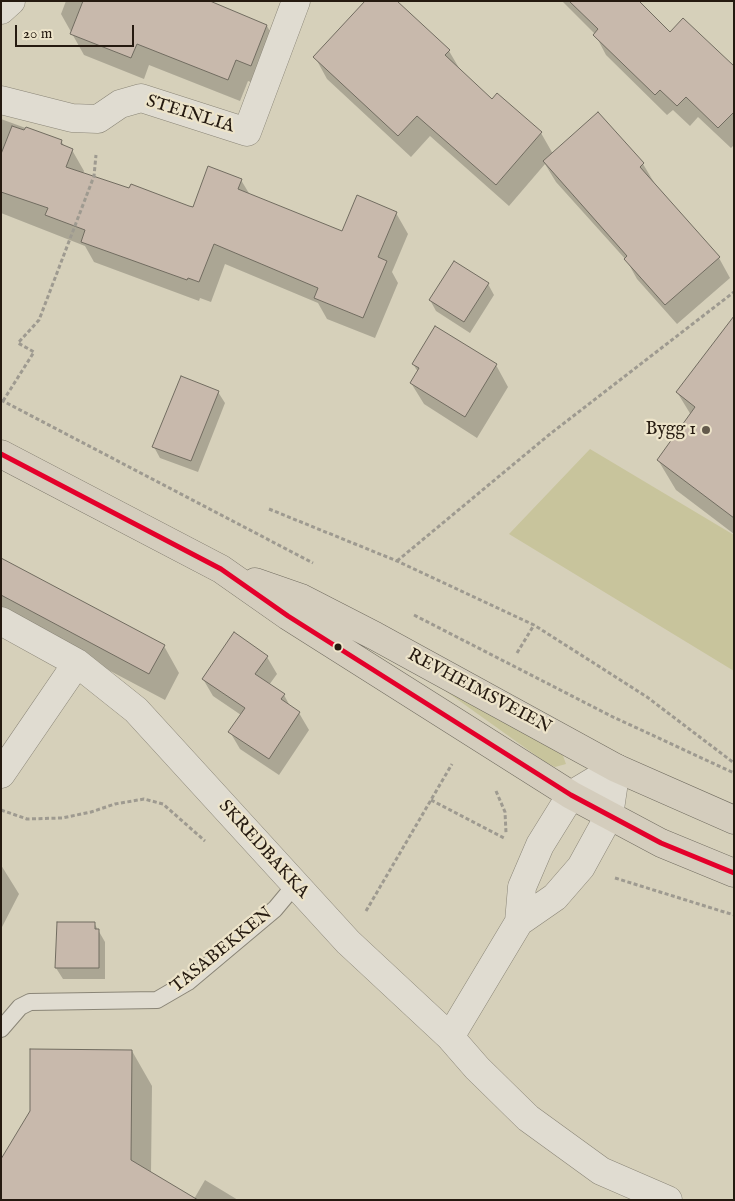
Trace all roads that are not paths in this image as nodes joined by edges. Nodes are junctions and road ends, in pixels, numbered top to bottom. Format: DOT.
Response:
graph roads {
  1 [pos="12,1"];
  2 [pos="296,1"];
  3 [pos="1,10"];
  4 [pos="1,100"];
  5 [pos="1,454"];
  6 [pos="221,569"];
  7 [pos="1,621"];
  8 [pos="77,663"];
  9 [pos="616,768"];
  10 [pos="1,774"];
  11 [pos="571,795"];
  12 [pos="609,816"];
  13 [pos="734,820"];
  14 [pos="734,874"];
  15 [pos="295,885"];
  16 [pos="519,922"];
  17 [pos="1,1028"];
  18 [pos="450,1037"];
  19 [pos="668,1200"];
  1 -- 3 [label="street"];
  2 -- 4 [label="street, STEINLIA"];
  5 -- 6 [label="main road, REVHEIMSVEIEN"];
  6 -- 9 [label="main road, REVHEIMSVEIEN"];
  6 -- 11 [label="main road, REVHEIMSVEIEN"];
  7 -- 8 [label="street, SKREDBAKKA"];
  8 -- 10 [label="street"];
  8 -- 15 [label="street, SKREDBAKKA"];
  9 -- 11 [label="street"];
  9 -- 12 [label="street"];
  9 -- 13 [label="main road, REVHEIMSVEIEN"];
  11 -- 12 [label="main road, REVHEIMSVEIEN"];
  11 -- 16 [label="street"];
  12 -- 14 [label="main road, REVHEIMSVEIEN"];
  12 -- 16 [label="street"];
  15 -- 17 [label="lane, TASABEKKEN"];
  15 -- 18 [label="street, SKREDBAKKA"];
  16 -- 18 [label="street"];
  18 -- 19 [label="street"];
}
